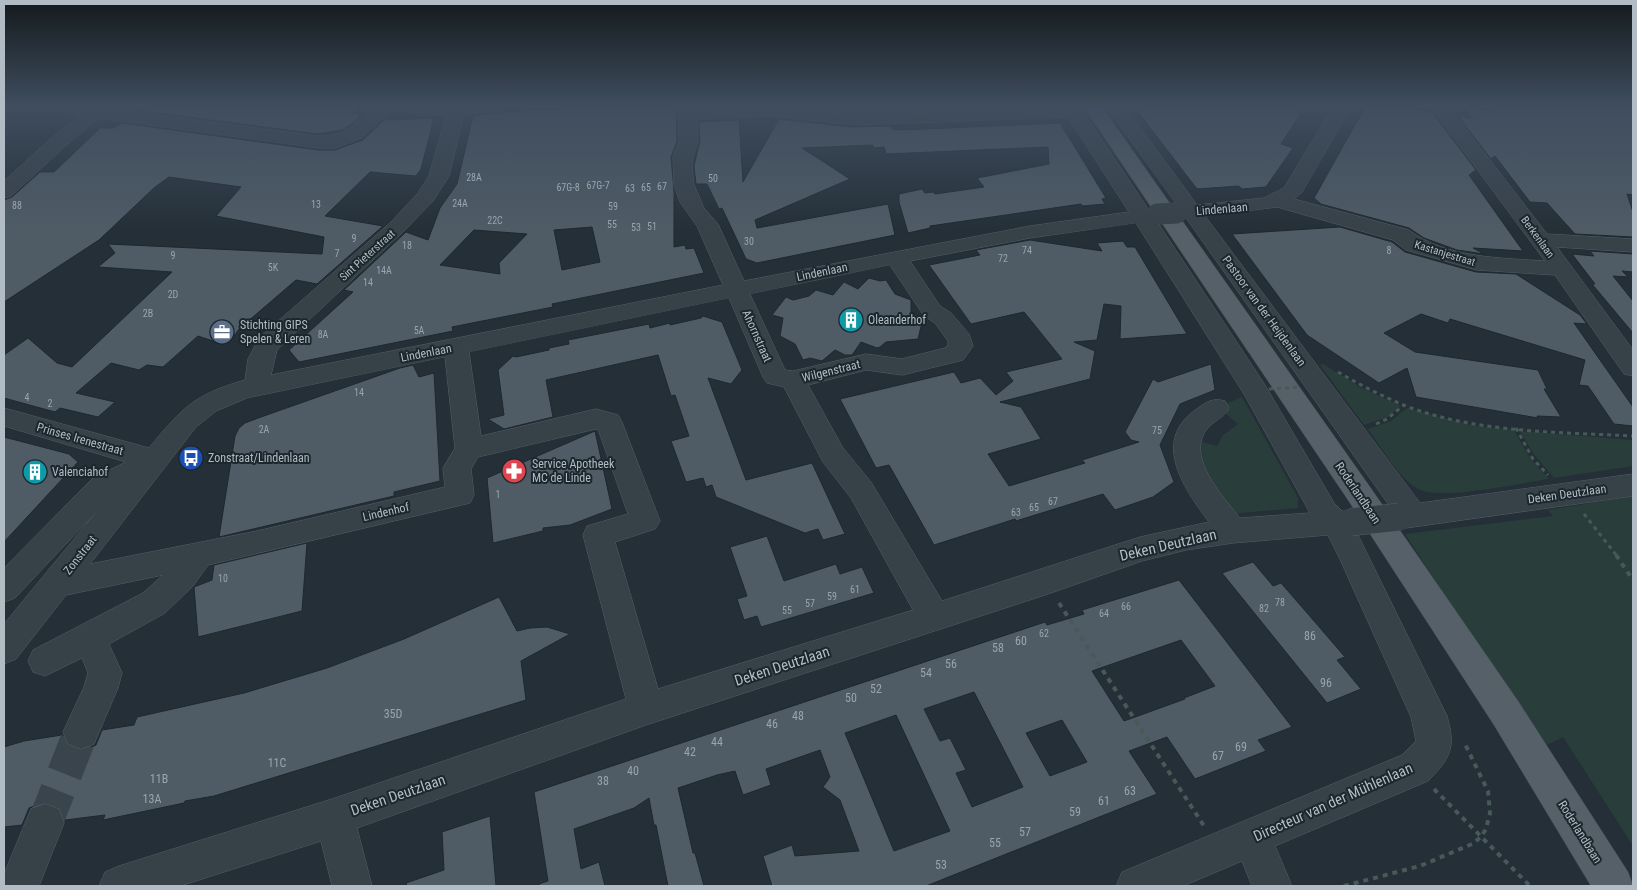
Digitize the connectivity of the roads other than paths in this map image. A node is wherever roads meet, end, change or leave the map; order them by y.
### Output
1 (53, 149) edge
2 (446, 149) edge
3 (688, 149) edge
4 (1102, 149) edge
5 (1103, 149) edge
6 (1143, 149) edge
7 (1318, 149) edge
8 (1472, 149) edge
9 (4, 192) edge
10 (1277, 201) junction
11 (1184, 212) junction
12 (1149, 215) junction
13 (1541, 240) junction
14 (1626, 245) edge
15 (896, 256) junction
16 (1633, 263) edge
17 (1560, 269) junction
18 (737, 289) junction
19 (456, 347) junction
20 (1633, 368) edge
21 (793, 380) junction
22 (257, 387) junction
23 (1216, 408) dead end
24 (4, 418) edge
25 (482, 446) junction
26 (155, 460) junction
27 (1633, 485) edge
28 (1406, 516) junction
29 (1343, 522) junction
30 (1233, 531) junction
31 (199, 554) junction
32 (57, 584) junction
33 (4, 588) edge
34 (934, 617) junction
35 (90, 637) junction
36 (4, 649) edge
37 (44, 661) dead end
38 (646, 710) junction
39 (81, 732) tunnel mouth
40 (335, 817) junction
41 (45, 823) tunnel mouth
42 (1236, 844) junction
43 (19, 886) edge
44 (119, 886) edge
45 (352, 886) edge
46 (1136, 886) edge
47 (1272, 886) edge
48 (1614, 886) edge

1 - 9 street
2 - 22 street, Sint Pieterstraat
3 - 18 street, Ahornstraat
4 - 12 street
5 - 48 main road, Roderlandbaan
6 - 11 street, Pastoor van der Heijdenlaan
7 - 10 street, Lindenlaan
8 - 13 street, Berkenlaan
10 - 11 street, Lindenlaan
10 - 17 street, Kastanjestraat
11 - 12 street, Lindenlaan, bridge
11 - 28 street, Pastoor van der Heijdenlaan
12 - 15 street, Lindenlaan
12 - 29 street
13 - 14 street
13 - 17 street, Berkenlaan
14 - 16 street
15 - 18 street, Lindenlaan
15 - 21 street, Wilgenstraat
17 - 20 street, Berkenlaan
18 - 19 street, Lindenlaan
18 - 21 street, Ahornstraat
19 - 22 street, Lindenlaan
19 - 25 street
21 - 34 street
22 - 26 street, Zonstraat
23 - 30 street, Deken Deutzlaan
24 - 26 street, Prinses Irenestraat
25 - 31 street, Lindenhof
25 - 38 street
26 - 32 street, Zonstraat
26 - 33 street, Zonstraat
27 - 28 street, Deken Deutzlaan
28 - 29 street, Deken Deutzlaan, bridge
29 - 30 street, Deken Deutzlaan
29 - 42 street, Directeur van der Mühlenlaan
30 - 34 street, Deken Deutzlaan
31 - 32 street, Lindenhof
31 - 35 street
32 - 36 street, Zonstraat
34 - 38 street, Deken Deutzlaan
35 - 37 street
35 - 39 street
38 - 40 street, Deken Deutzlaan
40 - 44 street
40 - 45 street
41 - 43 street
42 - 46 street, Directeur van der Mühlenlaan
42 - 47 street

